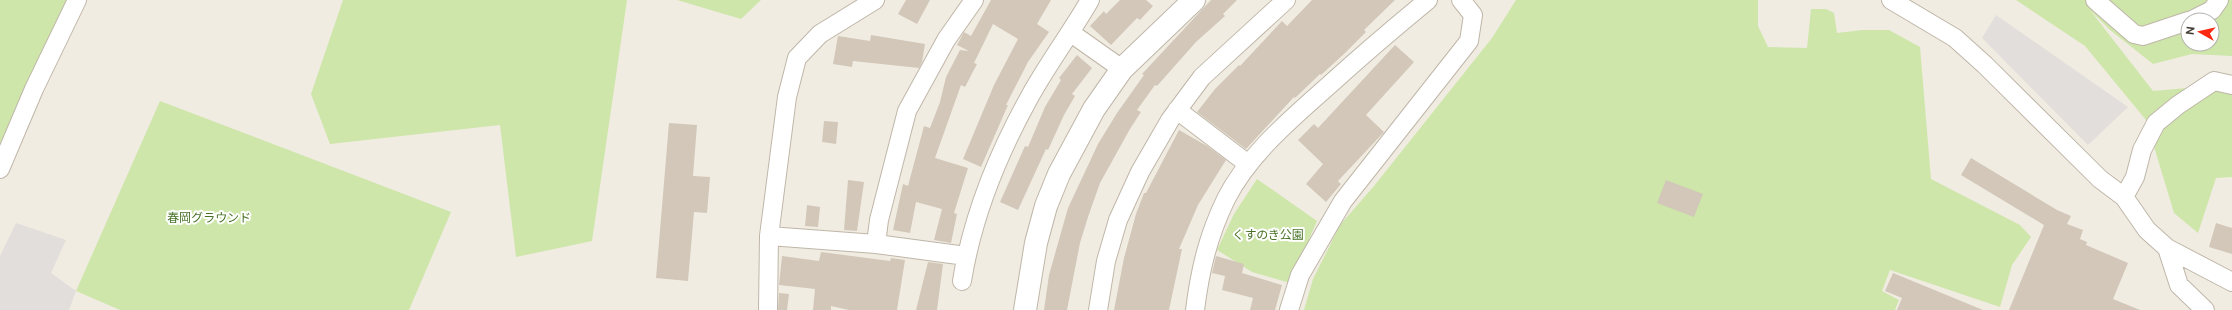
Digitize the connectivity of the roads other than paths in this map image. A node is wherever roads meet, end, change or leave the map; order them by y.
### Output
1 (77, 0) edge
2 (874, 0) edge
3 (974, 0) edge
4 (1090, 0) edge
5 (1194, 0) edge
6 (1286, 0) edge
7 (1428, 0) edge
8 (1461, 0) edge
9 (1891, 0) edge
10 (2095, 0) edge
11 (2219, 0) edge
12 (2208, 12) edge
13 (2180, 24) edge
14 (1071, 33) junction
15 (1122, 69) junction
16 (2232, 85) edge
17 (1177, 110) junction
18 (1248, 164) junction
19 (0, 169) edge
20 (2124, 197) junction
21 (769, 236) junction
22 (876, 244) junction
23 (2167, 248) junction
24 (966, 256) junction
25 (962, 281) dead end
26 (2232, 282) edge
27 (768, 310) edge
28 (1025, 310) edge
29 (1098, 310) edge
30 (1195, 310) edge
31 (1289, 310) edge
32 (2204, 310) edge

1 - 19 street
2 - 21 street
3 - 22 street
4 - 14 street
5 - 15 street
6 - 17 street
7 - 18 street
8 - 31 street
9 - 20 street
10 - 13 street
11 - 12 street
14 - 15 street
14 - 24 street
15 - 28 street
16 - 20 street
17 - 18 street
17 - 29 street
18 - 30 street
20 - 23 street
21 - 22 street
21 - 27 street
22 - 24 street
23 - 26 street
23 - 32 street
24 - 25 street

